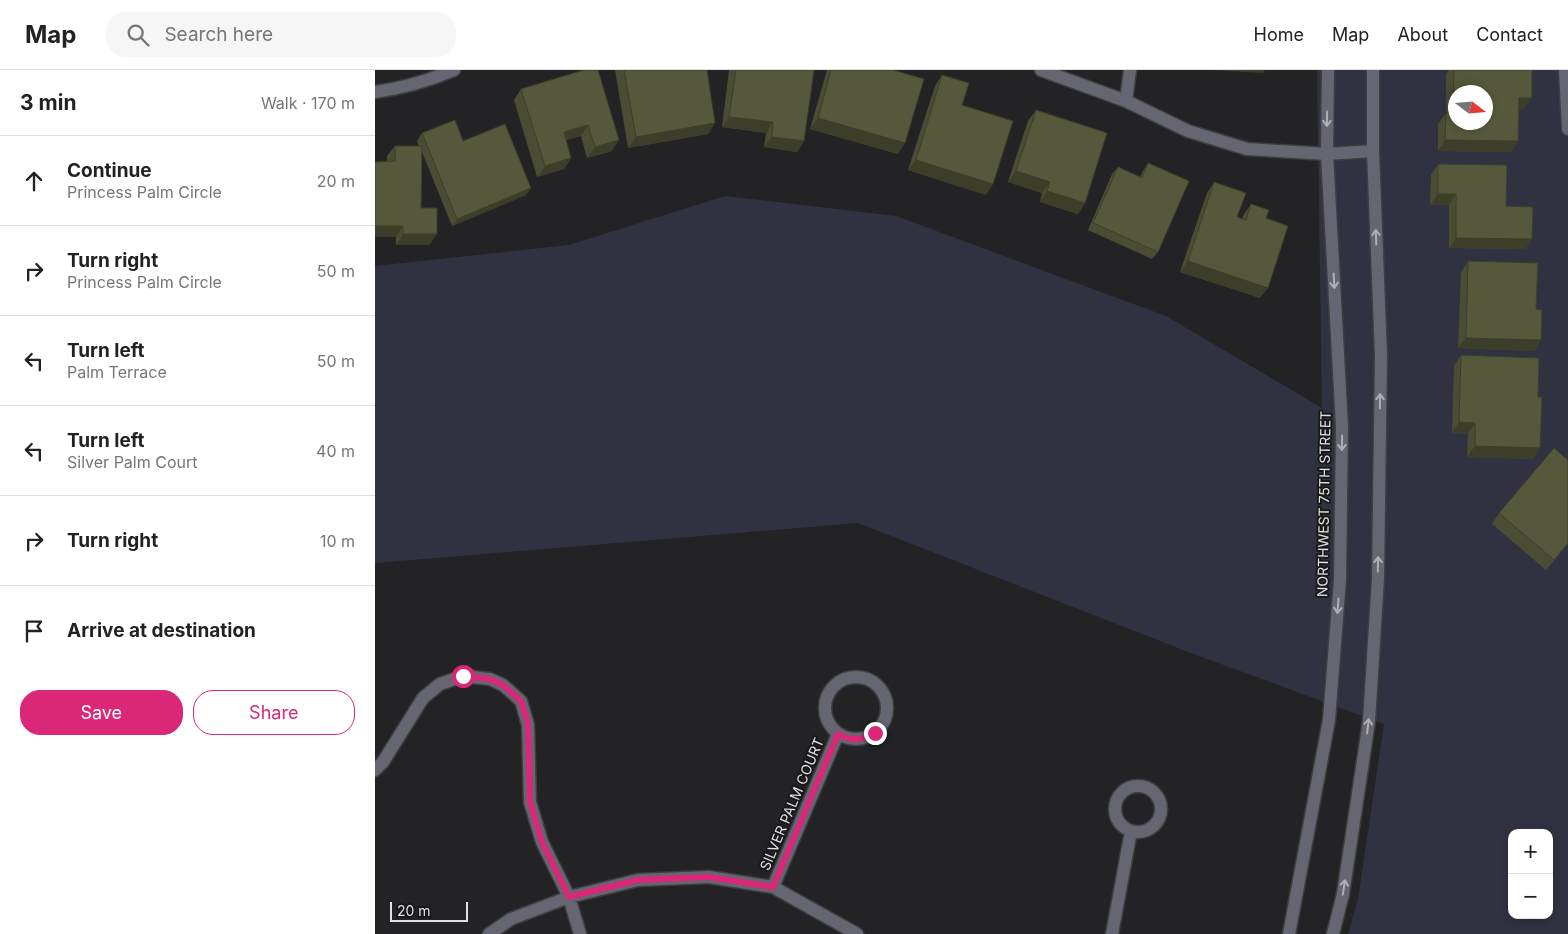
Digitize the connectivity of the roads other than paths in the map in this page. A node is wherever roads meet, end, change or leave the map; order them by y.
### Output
1 (454, 70) edge
2 (1041, 70) edge
3 (1130, 70) edge
4 (1328, 70) edge
5 (1373, 70) edge
6 (1565, 70) edge
7 (375, 92) edge
8 (1126, 101) junction
9 (1568, 129) edge
10 (1373, 151) junction
11 (1327, 154) junction
12 (838, 734) junction
13 (375, 770) edge
14 (1131, 831) dead end
15 (773, 887) junction
16 (569, 897) junction
17 (489, 934) edge
18 (580, 934) edge
19 (857, 934) edge
20 (1112, 934) edge
21 (1289, 934) edge
22 (1333, 934) edge

1 - 7 street
2 - 8 street
3 - 8 street
4 -> 11 street, NORTHWEST 75TH STREET
5 - 10 street
6 - 9 street
8 - 11 street
10 - 11 street
22 -> 10 street
11 -> 21 street, NORTHWEST 75TH STREET
12 - 12 street
12 - 15 street, SILVER PALM COURT
13 - 16 street
14 - 20 street
15 - 16 street
15 - 19 street
16 - 17 street
16 - 18 street

